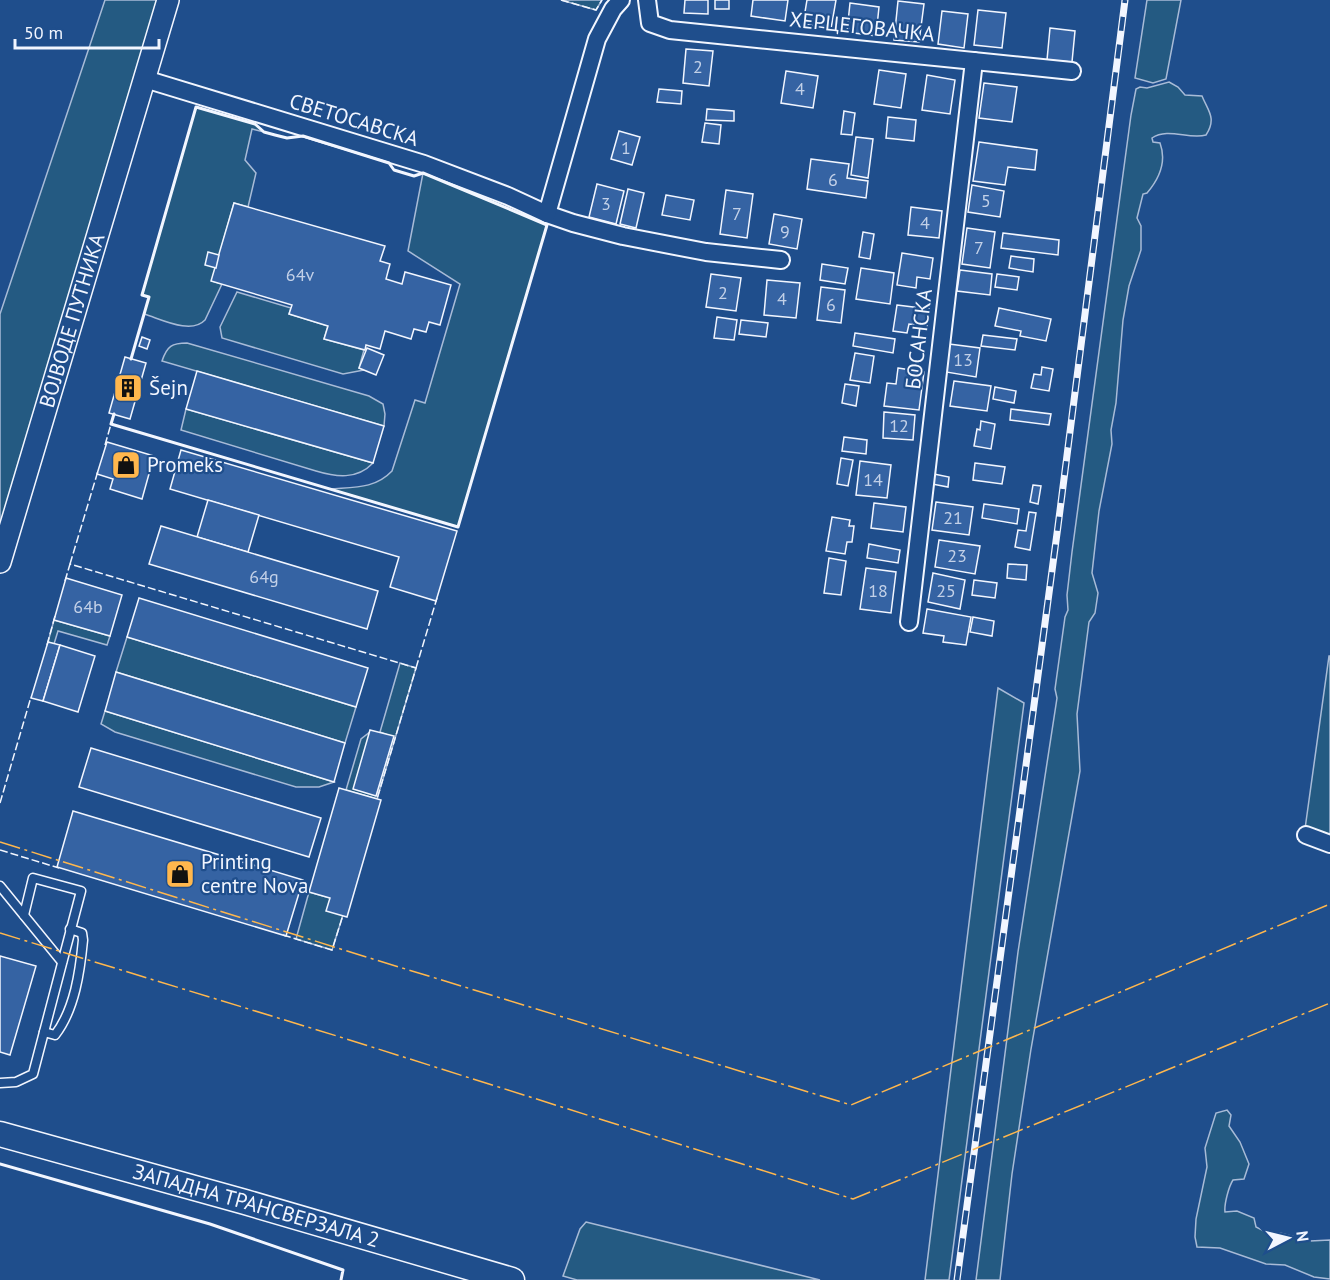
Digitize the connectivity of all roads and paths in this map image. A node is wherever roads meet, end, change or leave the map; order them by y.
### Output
1 (168, 0) edge
2 (621, 0) edge
3 (647, 0) edge
4 (974, 61) junction
5 (1072, 71) dead end
6 (144, 79) junction
7 (547, 214) junction
8 (780, 260) dead end
9 (0, 562) edge
10 (909, 622) dead end
11 (1306, 836) dead end
12 (1330, 844) edge
13 (0, 886) edge
14 (24, 915) junction
15 (70, 929) junction
16 (62, 962) junction
17 (44, 1032) junction
18 (0, 1083) edge
19 (0, 1134) edge
20 (512, 1280) edge

1 - 6 street, ВОЈВОДЕ ПУТНИКА
2 - 7 street
3 - 4 street, ХЕРЦЕГОВАЧКА
4 - 5 street, ХЕРЦЕГОВАЧКА
4 - 10 street, БОСАНСКА
6 - 7 street, СВЕТОСАВСКА
6 - 9 street, ВОЈВОДЕ ПУТНИКА
7 - 8 street, СВЕТОСАВСКА
11 - 12 street
13 - 14 lane
14 - 15 lane
14 - 16 lane
15 - 16 lane
15 - 17 lane
16 - 17 lane
17 - 18 lane
19 - 20 main road, ЗАПАДНА ТРАНСВЕРЗАЛА 2

